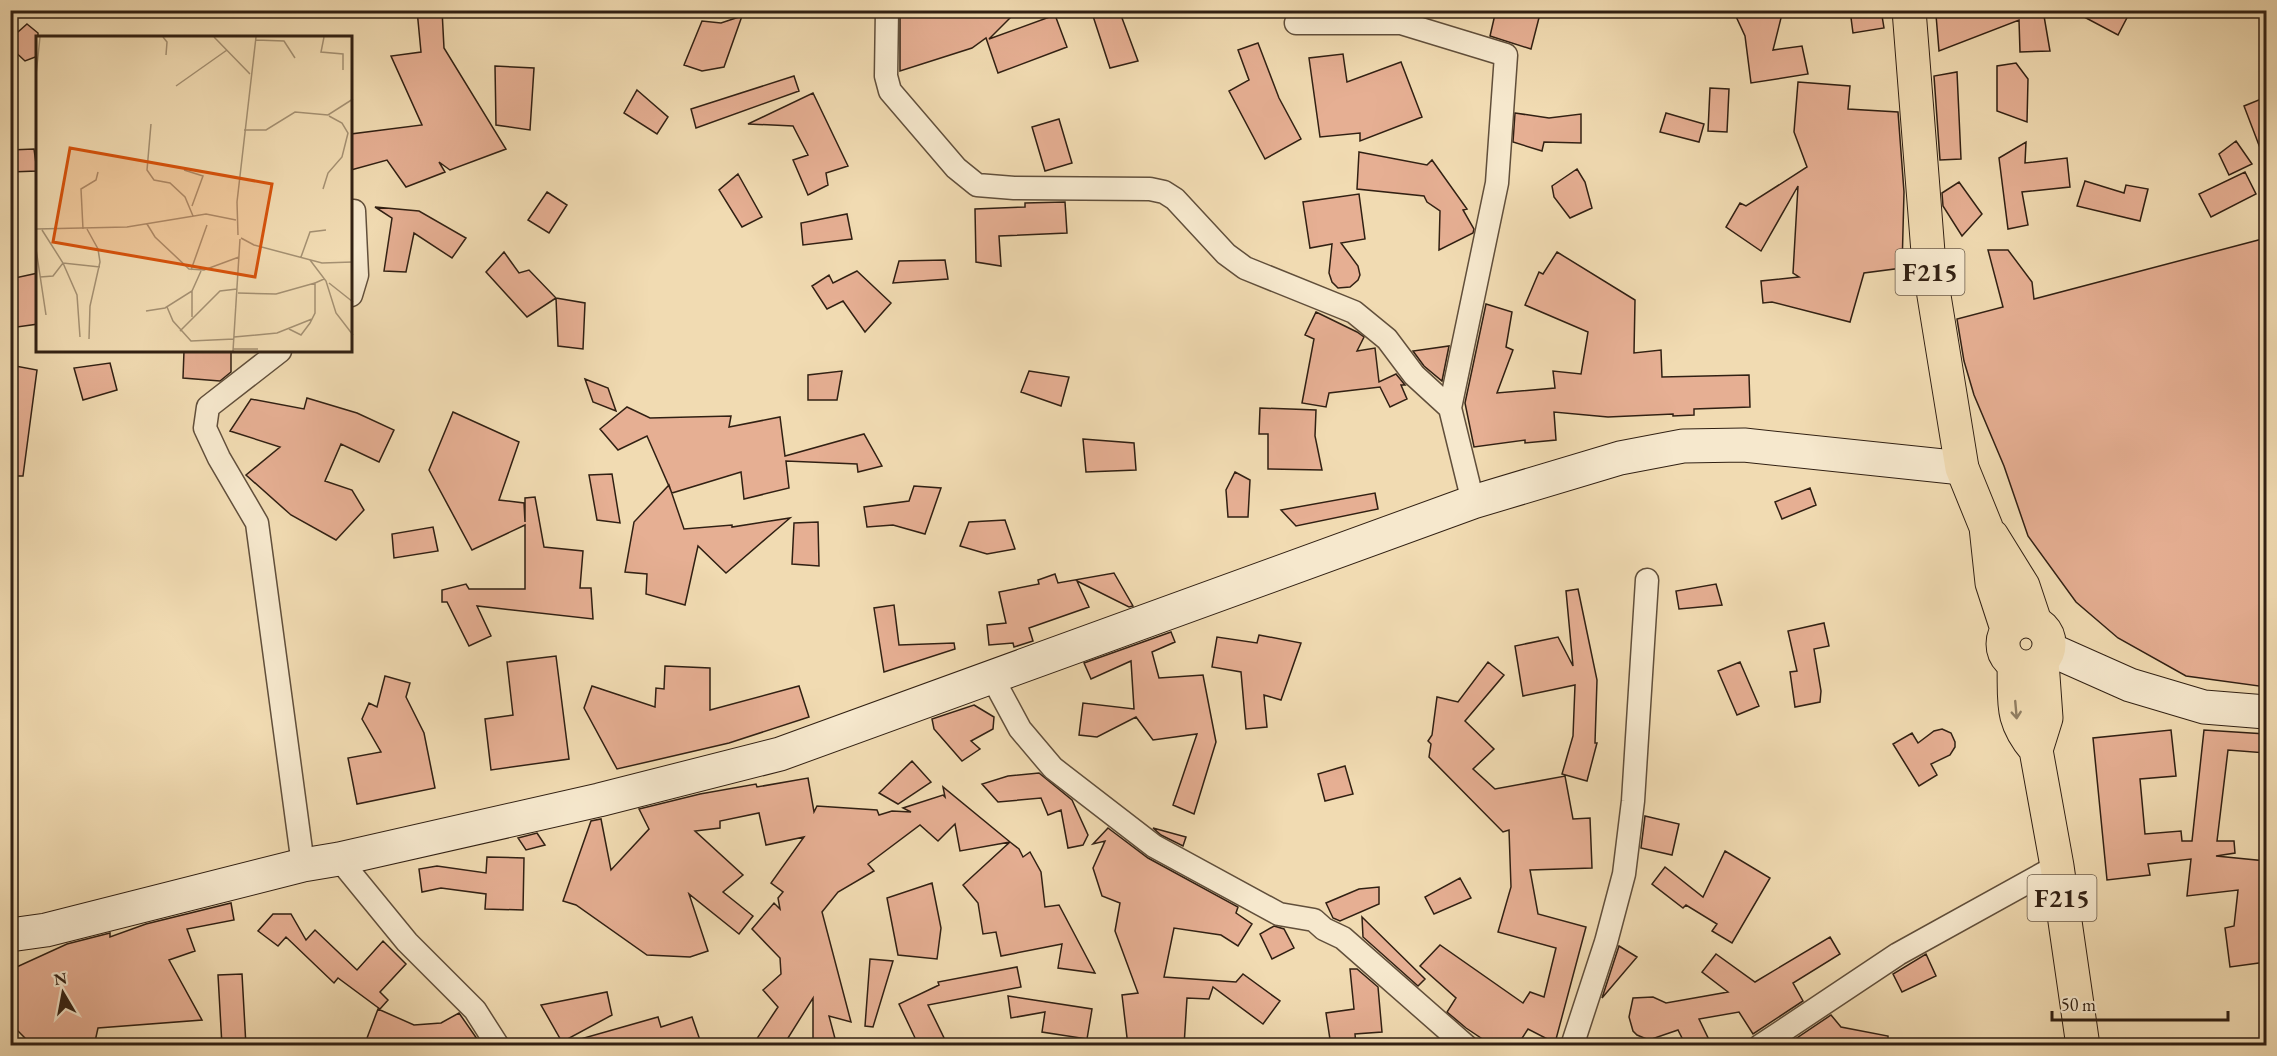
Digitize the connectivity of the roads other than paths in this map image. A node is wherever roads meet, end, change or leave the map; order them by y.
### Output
1 (887, 10) edge
2 (1909, 10) edge
3 (1296, 23) dead end
4 (354, 211) dead end
5 (352, 292) edge
6 (279, 352) edge
7 (1450, 408) junction
8 (1962, 468) junction
9 (1473, 502) junction
10 (1647, 580) dead end
11 (2029, 645) junction
12 (992, 677) junction
13 (2266, 712) edge
14 (339, 859) junction
15 (303, 865) junction
16 (2057, 866) junction
17 (10, 935) edge
18 (498, 1046) edge
19 (1466, 1046) edge
20 (1572, 1046) edge
21 (1760, 1046) edge
22 (2083, 1046) edge

1 - 7 street
2 - 8 main road, F215
3 - 7 street
4 - 5 street
6 - 15 street
7 - 9 street
8 - 9 main road
8 - 11 main road, F215
9 - 12 main road
10 - 20 street
11 - 13 main road
11 - 16 main road, F215
12 - 14 main road
12 - 19 street
14 - 15 main road
14 - 18 street
15 - 17 main road
16 - 21 street
16 - 22 main road, F215

